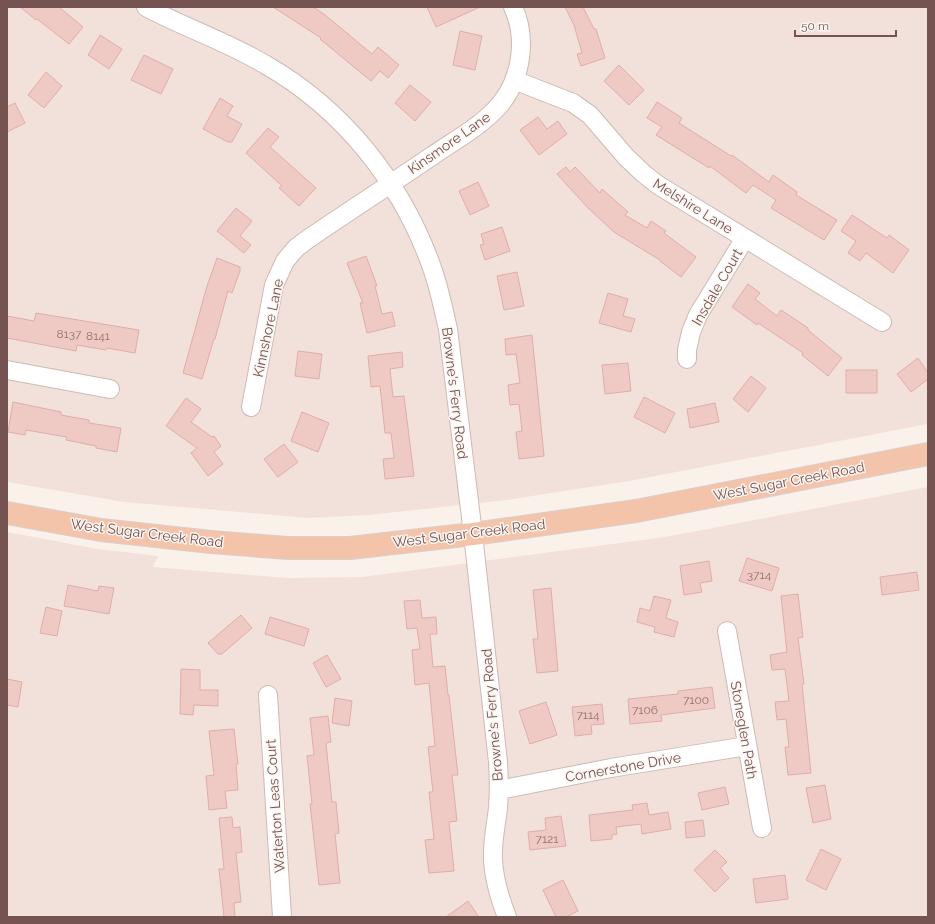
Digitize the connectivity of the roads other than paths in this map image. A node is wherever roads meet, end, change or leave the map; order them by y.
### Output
1 (146, 7) edge
2 (513, 7) edge
3 (514, 80) junction
4 (391, 183) junction
5 (745, 238) junction
6 (882, 322) dead end
7 (687, 359) dead end
8 (7, 370) edge
9 (110, 389) dead end
10 (251, 407) dead end
11 (928, 454) edge
12 (7, 514) edge
13 (473, 534) junction
14 (727, 631) dead end
15 (268, 695) dead end
16 (747, 746) junction
17 (499, 790) junction
18 (762, 828) dead end
19 (282, 917) edge
20 (507, 917) edge

1 - 4 street, Browne's Ferry Road
2 - 3 street, Kinsmore Lane
3 - 4 street, Kinsmore Lane
3 - 5 street, Melshire Lane
4 - 10 street, Kinnshore Lane
4 - 13 street, Browne's Ferry Road
5 - 6 street, Melshire Lane
5 - 7 street, Insdale Court
8 - 9 street
11 - 13 main road, West Sugar Creek Road
12 - 13 main road, West Sugar Creek Road
13 - 17 street, Browne's Ferry Road
14 - 16 street, Stoneglen Path
15 - 19 street, Waterton Leas Court
16 - 17 street, Cornerstone Drive
16 - 18 street, Stoneglen Path
17 - 20 street, Browne's Ferry Road

